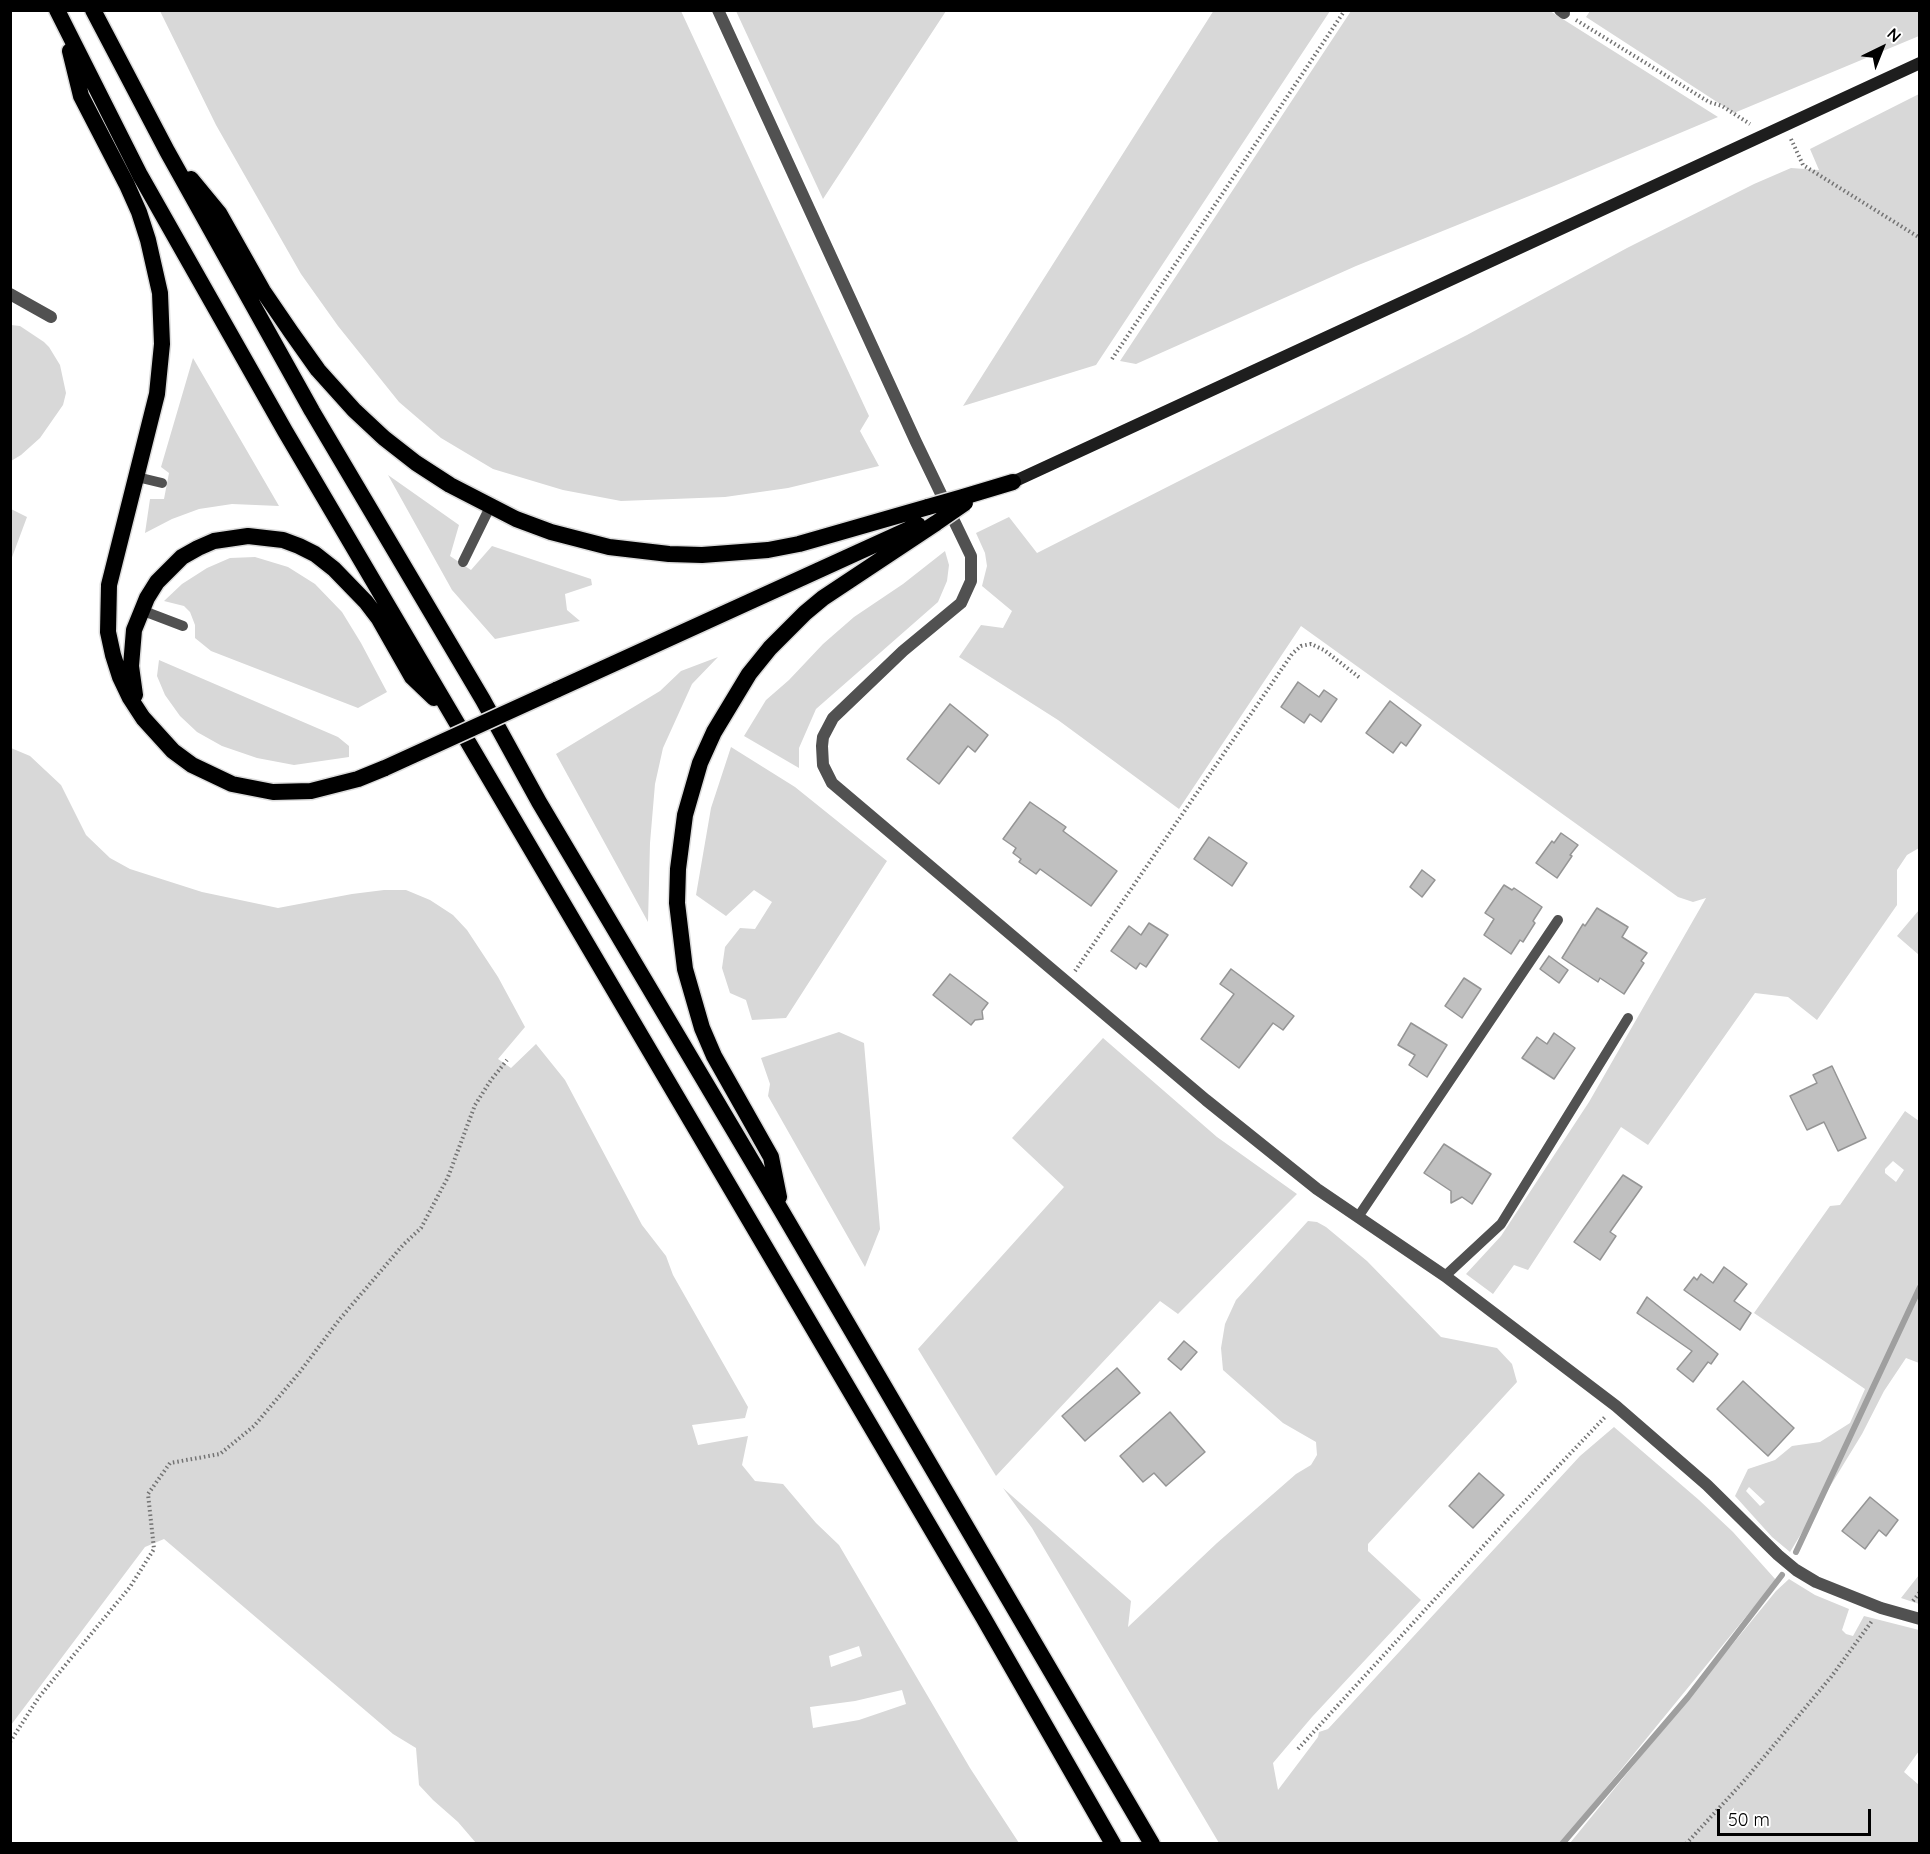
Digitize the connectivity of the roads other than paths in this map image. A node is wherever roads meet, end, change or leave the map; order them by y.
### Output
1 (93, 10) edge
2 (718, 10) edge
3 (60, 16) edge
4 (1920, 63) edge
5 (167, 152) junction
6 (10, 294) edge
7 (51, 317) dead end
8 (137, 477) junction
9 (1013, 482) joint
10 (162, 483) dead end
11 (490, 507) junction
12 (932, 516) junction
13 (463, 562) dead end
14 (141, 610) junction
15 (183, 626) dead end
16 (452, 716) junction
17 (143, 718) junction
18 (1558, 920) dead end
19 (1628, 1018) dead end
20 (781, 1210) junction
21 (1358, 1217) junction
22 (1445, 1276) junction
23 (1920, 1619) edge
24 (1113, 1844) edge
25 (1152, 1844) edge

1 - 5 highway
2 - 21 street
3 - 8 highway
3 - 16 highway
4 - 9 main road
5 - 11 highway
5 - 20 highway
6 - 7 street
8 - 10 lane
8 - 17 highway
9 - 12 highway, bridge
11 - 12 highway
11 - 13 lane
12 - 17 highway, bridge
12 - 20 highway
14 - 15 lane
14 - 16 highway
14 - 17 highway
16 - 24 highway
18 - 21 lane
19 - 22 lane
20 - 25 highway
21 - 22 street
22 - 23 street

